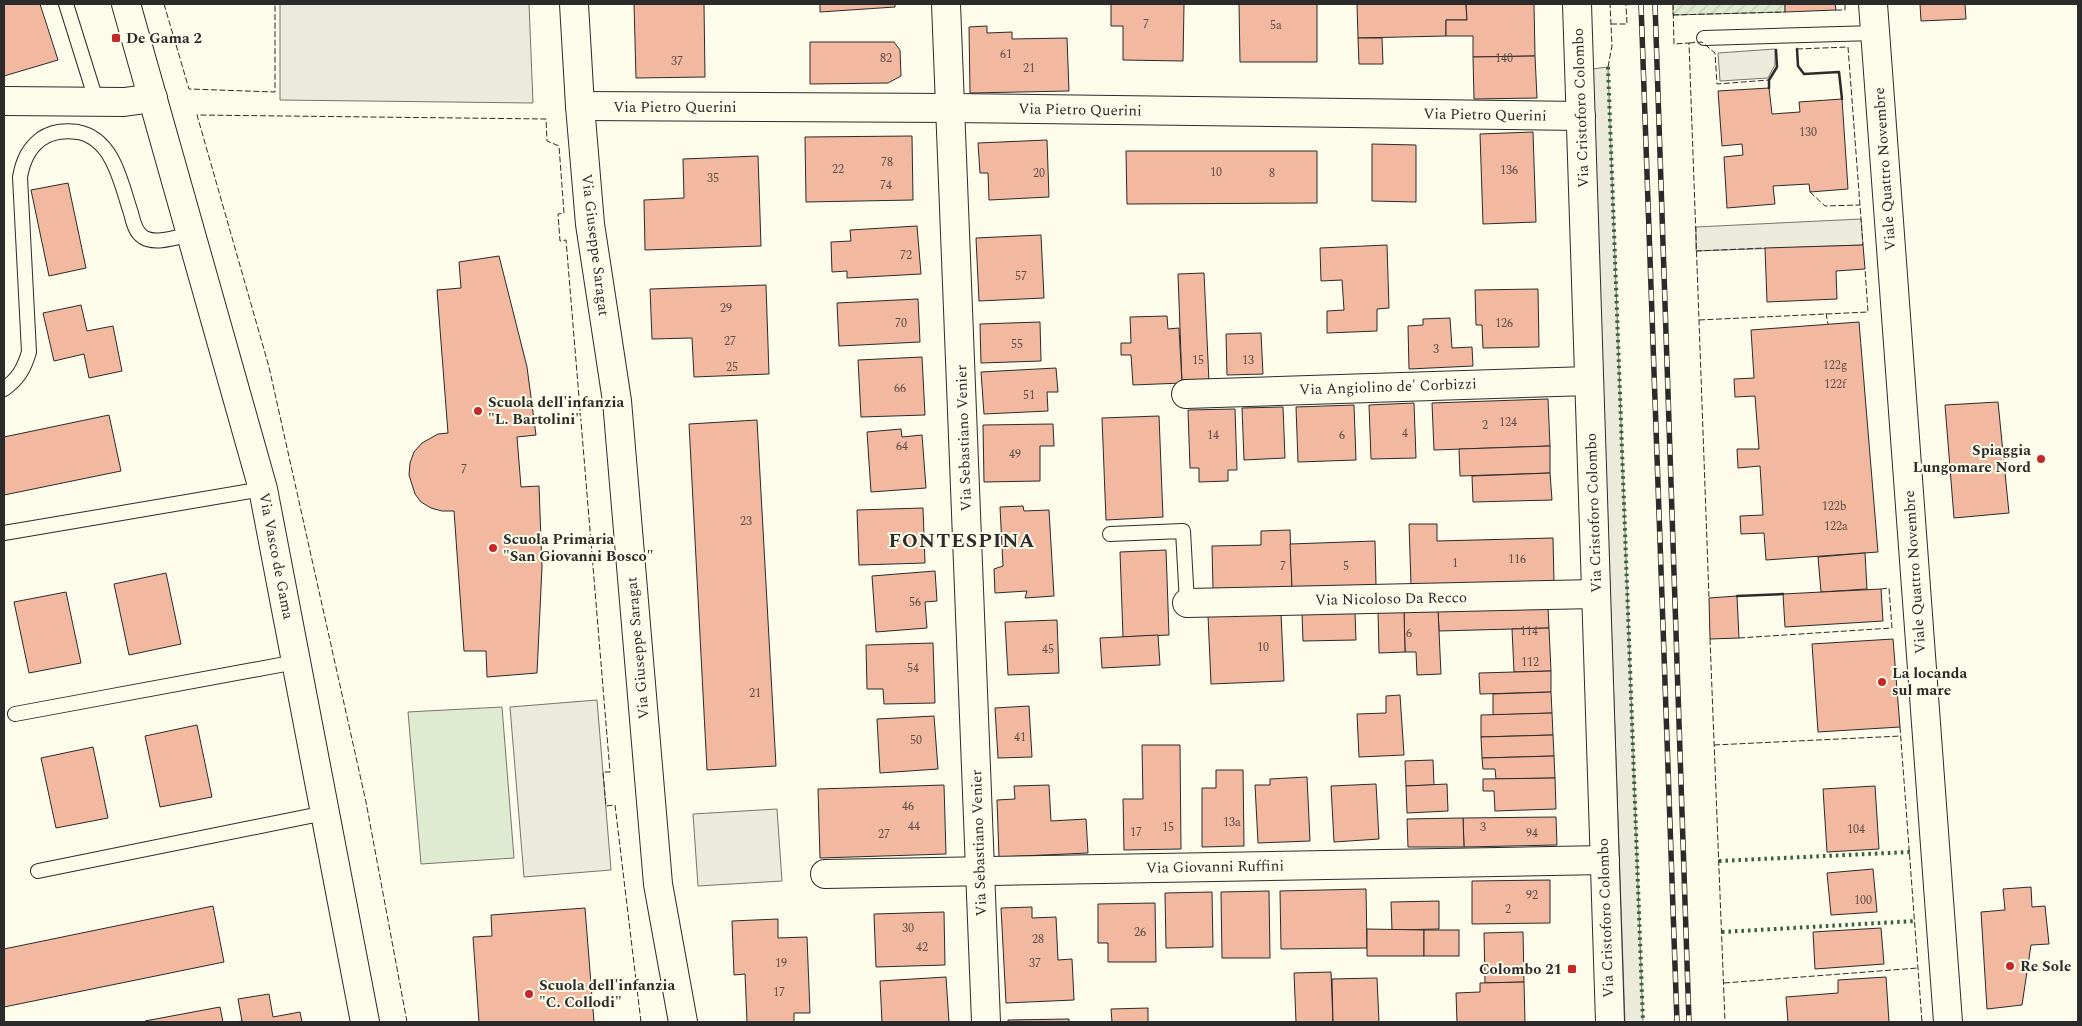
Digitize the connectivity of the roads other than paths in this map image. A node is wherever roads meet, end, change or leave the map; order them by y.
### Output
1 (66, 4) edge
2 (126, 4) edge
3 (574, 4) edge
4 (946, 4) edge
5 (1577, 4) edge
6 (1873, 4) edge
7 (1875, 33) junction
8 (1704, 38) dead end
9 (153, 98) junction
10 (4, 101) edge
11 (97, 103) junction
12 (580, 106) junction
13 (951, 108) junction
14 (1581, 116) junction
15 (191, 234) junction
16 (1590, 381) junction
17 (4, 389) edge
18 (1186, 394) dead end
19 (263, 489) junction
20 (4, 534) edge
21 (1110, 534) dead end
22 (1596, 594) junction
23 (1187, 603) joint
24 (296, 662) junction
25 (15, 714) dead end
26 (325, 813) junction
27 (1604, 860) junction
28 (38, 871) dead end
29 (980, 871) junction
30 (825, 874) dead end
31 (365, 1022) edge
32 (683, 1022) edge
33 (986, 1022) edge
34 (1610, 1022) edge
35 (1948, 1022) edge

1 - 11 lane
2 - 9 street, Via Vasco de Gama
3 - 12 street, Via Giuseppe Saragat
4 - 13 street, Via Sebastiano Venier
5 - 14 street, Via Cristoforo Colombo
6 - 7 street, Viale Quattro Novembre
7 - 8 lane
7 - 35 street, Viale Quattro Novembre
9 - 11 street
9 - 15 street, Via Vasco de Gama
10 - 11 street
12 - 13 street, Via Pietro Querini
12 - 32 street, Via Giuseppe Saragat
13 - 14 street, Via Pietro Querini
13 - 29 street, Via Sebastiano Venier
14 - 16 street, Via Cristoforo Colombo
15 - 17 lane
15 - 19 street, Via Vasco de Gama
16 - 18 street, Via Angiolino de' Corbizzi
16 - 22 street, Via Cristoforo Colombo
19 - 20 lane
19 - 24 street, Via Vasco de Gama
21 - 23 lane
22 - 23 street, Via Nicoloso Da Recco
22 - 27 street, Via Cristoforo Colombo
24 - 25 lane
24 - 26 street, Via Vasco de Gama
26 - 28 lane
26 - 31 street, Via Vasco de Gama
27 - 29 street, Via Giovanni Ruffini
27 - 34 street, Via Cristoforo Colombo
29 - 30 street, Via Giovanni Ruffini
29 - 33 street, Via Sebastiano Venier

